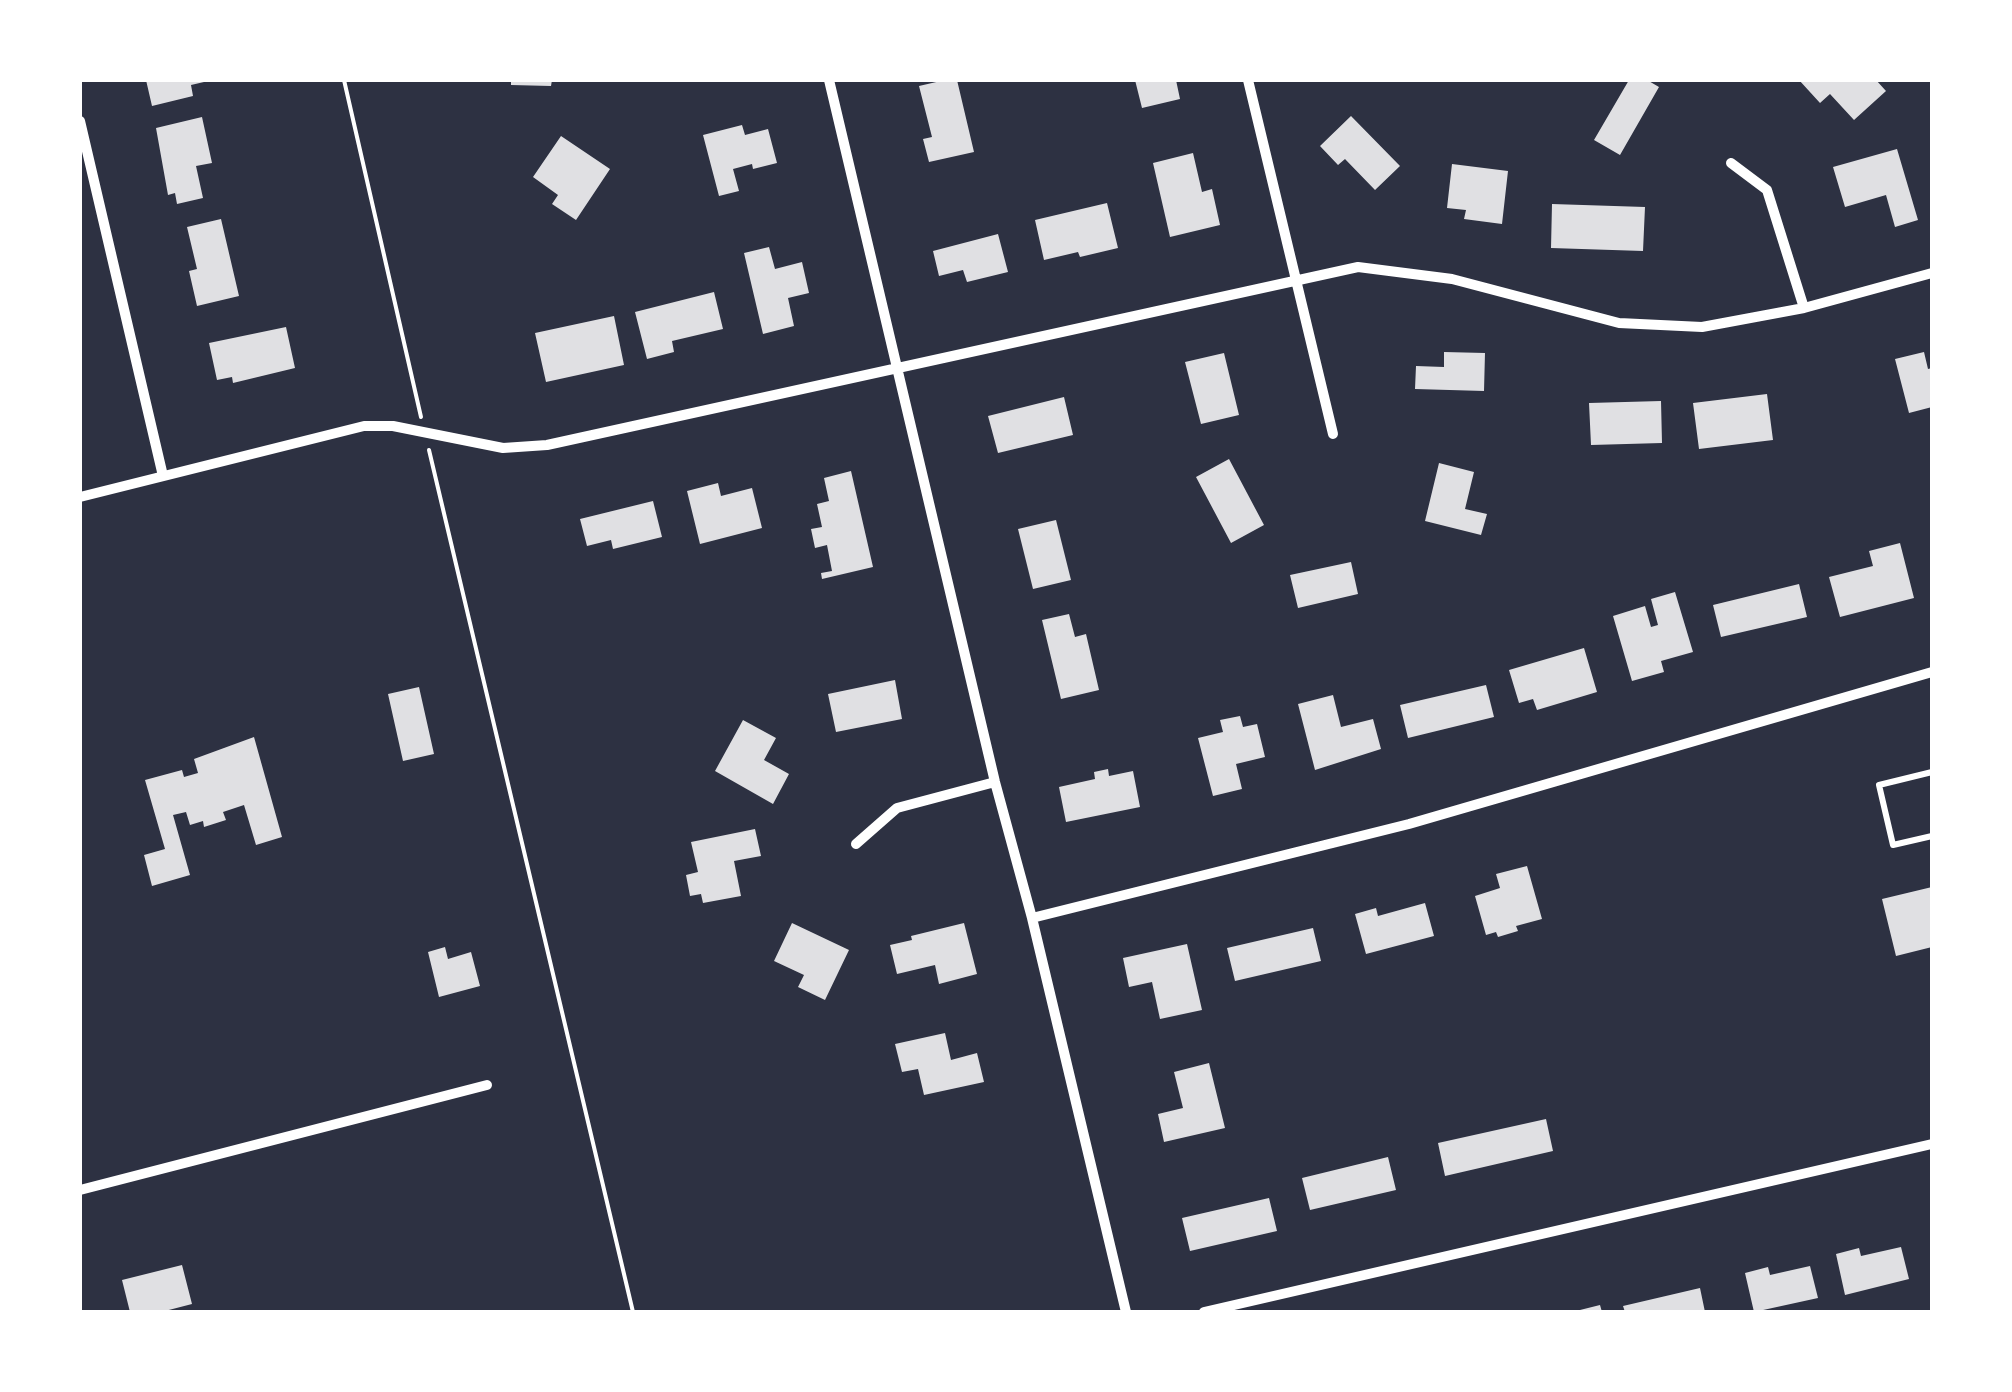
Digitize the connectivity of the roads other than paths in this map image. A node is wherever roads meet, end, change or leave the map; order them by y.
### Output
1 (830, 80) edge
2 (1248, 80) edge
3 (80, 121) edge
4 (1731, 163) dead end
5 (1932, 273) edge
6 (1297, 278) junction
7 (1804, 308) junction
8 (899, 366) junction
9 (1333, 434) dead end
10 (163, 476) junction
11 (80, 497) edge
12 (1932, 672) edge
13 (1932, 772) edge
14 (995, 782) junction
15 (1932, 836) edge
16 (856, 844) dead end
17 (1032, 918) junction
18 (487, 1085) dead end
19 (1932, 1144) edge
20 (80, 1190) edge
21 (1126, 1312) edge
22 (1204, 1312) edge

1 - 8 street
2 - 6 street
3 - 10 street
4 - 7 street
5 - 7 street
6 - 7 street
6 - 8 street
6 - 9 street
8 - 10 street
8 - 14 street
10 - 11 street
12 - 17 street
13 - 15 lane
14 - 16 street
14 - 17 street
17 - 21 street
18 - 20 street
19 - 22 street

